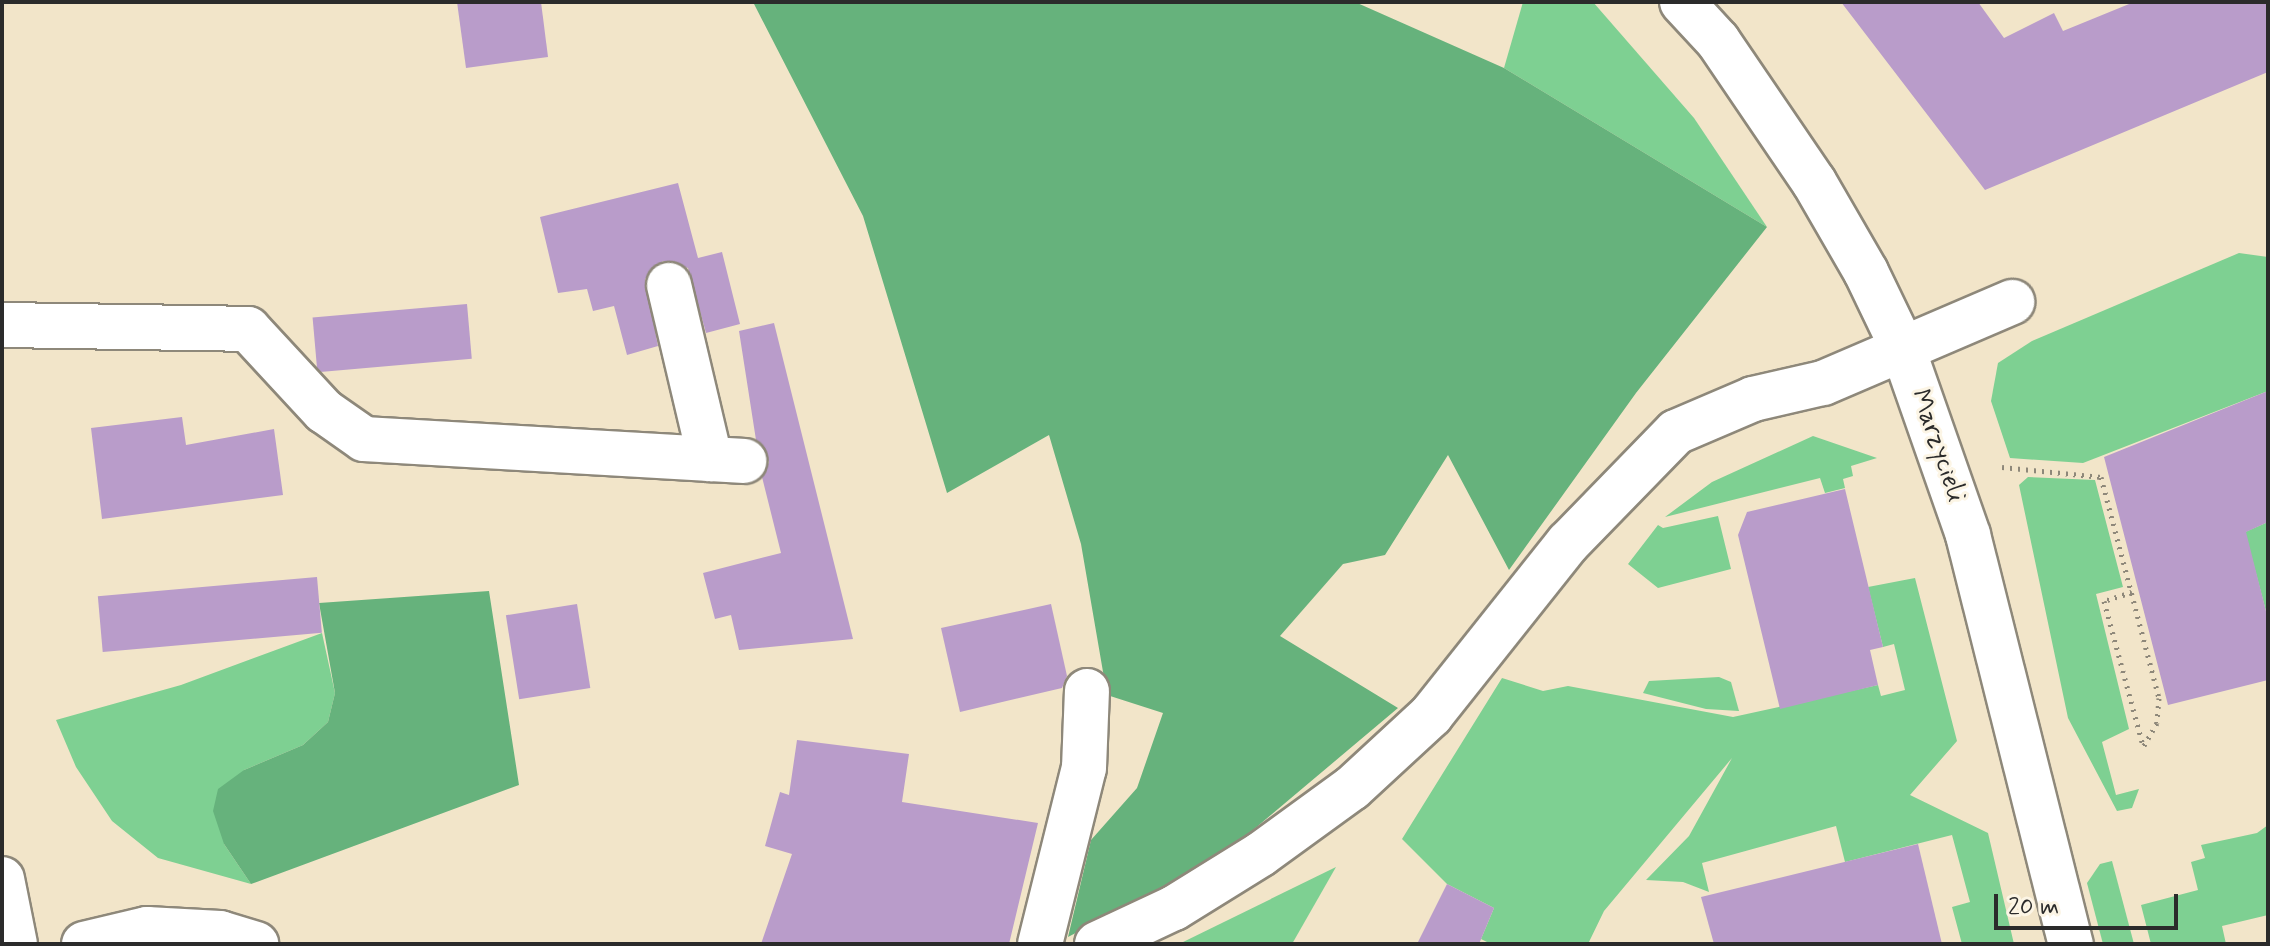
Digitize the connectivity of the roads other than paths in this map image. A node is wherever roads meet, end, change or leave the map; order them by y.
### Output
1 (1682, 2) edge
2 (669, 285) dead end
3 (2012, 302) dead end
4 (2, 325) edge
5 (1903, 349) junction
6 (1087, 691) dead end
7 (2, 879) edge
8 (15, 944) edge
9 (84, 944) edge
10 (256, 944) edge
11 (1040, 944) edge
12 (1097, 944) edge
13 (2071, 944) edge

1 - 5 street, Marzycieli
2 - 4 street
3 - 5 street
5 - 12 street
5 - 13 street, Marzycieli
6 - 11 street
7 - 8 street
9 - 10 street

